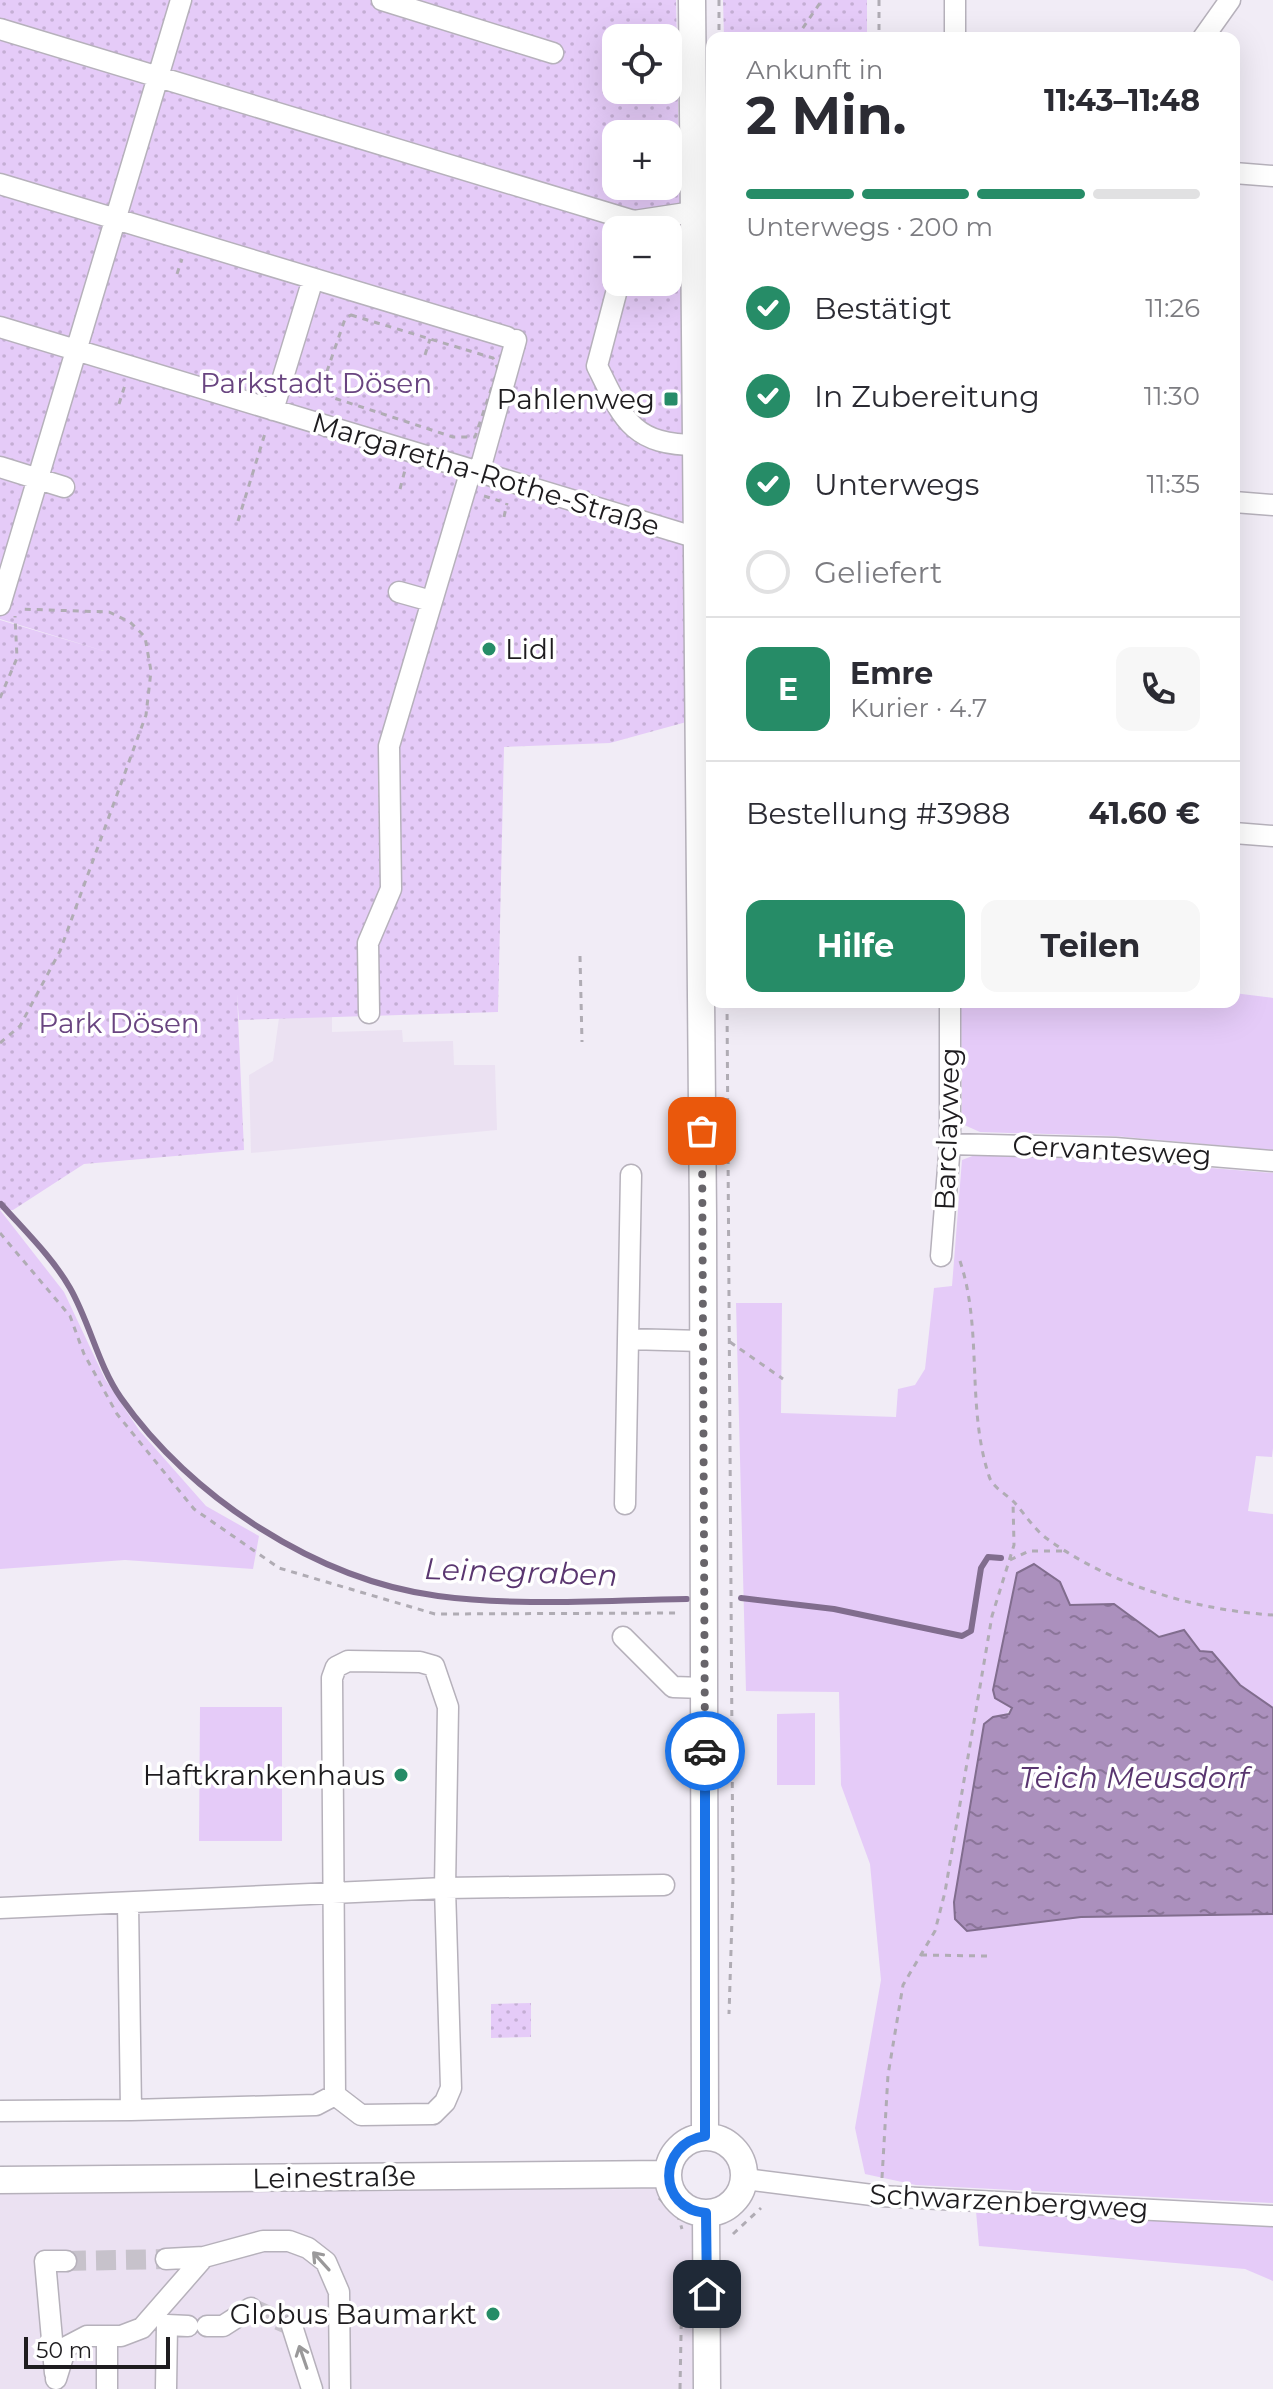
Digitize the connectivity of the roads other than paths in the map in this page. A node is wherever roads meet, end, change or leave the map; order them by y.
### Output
1 (181, 0) edge
2 (382, 0) edge
3 (692, 0) edge
4 (955, 0) edge
5 (1230, 0) edge
6 (427, 7) edge
7 (0, 29) edge
8 (955, 32) edge
9 (1207, 32) edge
10 (553, 53) dead end
11 (158, 78) junction
12 (1240, 173) edge
13 (1273, 176) edge
14 (0, 184) edge
15 (693, 212) junction
16 (604, 216) edge
17 (675, 216) edge
18 (115, 219) junction
19 (313, 279) junction
20 (615, 296) edge
21 (0, 327) edge
22 (75, 350) junction
23 (273, 410) junction
24 (697, 445) junction
25 (0, 467) edge
26 (475, 471) junction
27 (37, 478) junction
28 (64, 487) dead end
29 (1240, 502) edge
30 (1273, 505) edge
31 (697, 538) junction
32 (399, 592) dead end
33 (431, 601) junction
34 (0, 605) edge
35 (1240, 833) edge
36 (1273, 836) edge
37 (950, 1008) edge
38 (369, 1013) dead end
39 (950, 1144) junction
40 (1273, 1161) edge
41 (631, 1175) dead end
42 (941, 1256) road end
43 (628, 1339) junction
44 (702, 1341) junction
45 (625, 1504) dead end
46 (623, 1637) dead end
47 (704, 1688) junction
48 (664, 1885) dead end
49 (445, 1888) junction
50 (332, 1893) junction
51 (128, 1903) junction
52 (0, 1908) edge
53 (335, 2095) junction
54 (131, 2110) junction
55 (0, 2111) edge
56 (705, 2136) junction
57 (745, 2179) junction
58 (0, 2180) edge
59 (660, 2184) junction
60 (706, 2213) junction
61 (1273, 2216) edge
62 (204, 2257) junction
63 (166, 2259) tunnel mouth
64 (66, 2261) tunnel mouth
65 (251, 2308) dead end
66 (167, 2325) junction
67 (292, 2326) dead end
68 (142, 2328) junction
69 (107, 2336) junction
70 (56, 2384) edge
71 (107, 2389) edge
72 (166, 2389) edge
73 (312, 2389) edge
74 (340, 2389) edge
75 (707, 2389) edge

1 - 11 street
2 - 6 street
3 - 15 main road
4 - 8 street
5 - 9 street
6 - 10 street
7 - 11 street
11 - 16 street
11 - 18 street
12 - 13 street
14 - 18 street
15 - 17 street
15 - 24 main road
18 - 19 street
18 - 22 street
19 - 23 street
19 - 26 street
20 - 24 street
21 - 22 street, Margaretha-Rothe-Straße
22 - 23 street, Margaretha-Rothe-Straße
22 - 27 street
23 - 26 street, Margaretha-Rothe-Straße
24 - 31 main road
25 - 27 street
26 - 31 street, Margaretha-Rothe-Straße
26 - 33 street
27 - 28 street
27 - 34 street
29 - 30 street
31 - 44 main road
32 - 33 street
33 - 38 street
35 - 36 street
37 - 39 street, Barclayweg
39 - 40 street, Cervantesweg
39 - 42 street, Barclayweg
41 - 43 street
43 - 44 street
43 - 45 street
44 - 47 main road
46 - 47 street
47 - 56 main road
48 - 49 street
49 - 50 street
49 - 50 street
49 - 53 street
50 - 51 street
50 - 53 street
51 - 52 street
51 - 54 street
53 - 54 street
54 - 55 street
56 - 57 main road
56 - 59 main road
57 - 60 main road
57 - 61 street, Schwarzenbergweg
58 - 59 main road, Leinestraße
59 - 60 main road
60 - 75 main road
62 - 63 street
62 - 68 street
74 -> 62 street
64 - 70 street
65 - 66 street
66 - 68 street
66 - 72 street
73 -> 67 street
68 - 69 street
69 - 70 street
69 - 71 street

